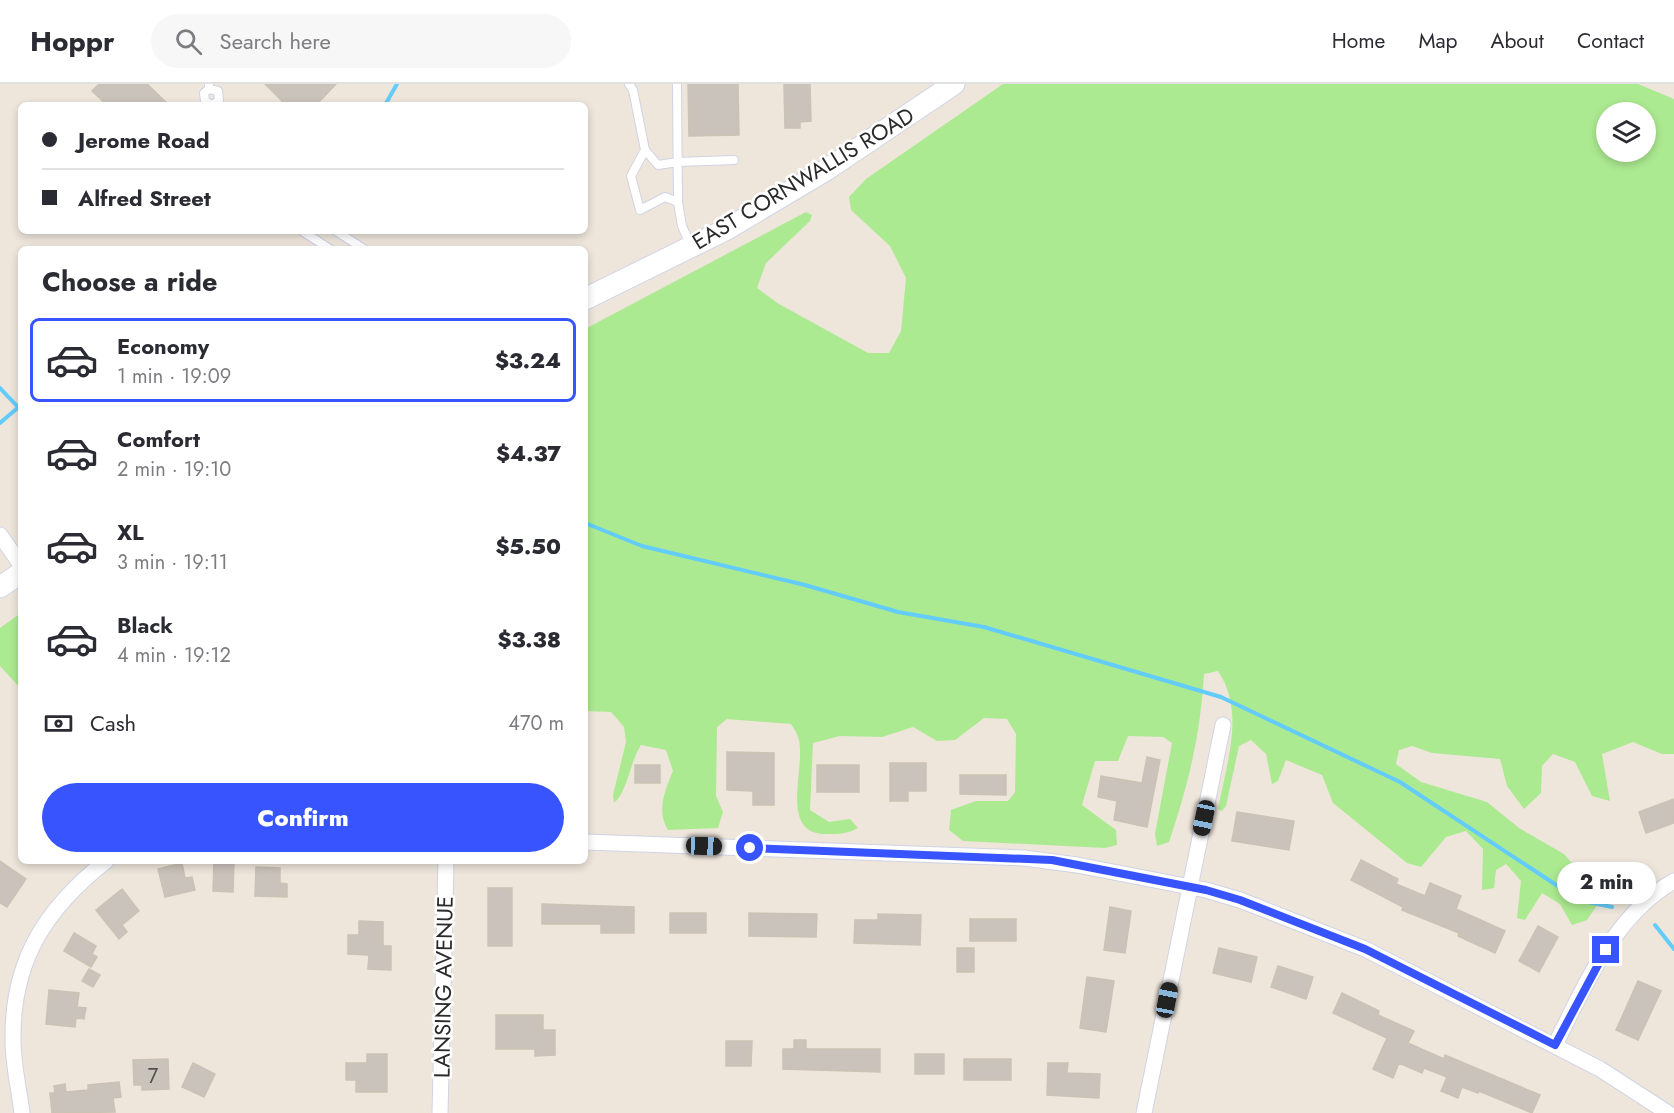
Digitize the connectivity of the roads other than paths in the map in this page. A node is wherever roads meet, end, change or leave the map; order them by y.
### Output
1 (629, 84) edge
2 (677, 84) edge
3 (954, 84) edge
4 (209, 87) edge
5 (217, 102) edge
6 (645, 150) junction
7 (734, 160) dead end
8 (678, 162) junction
9 (678, 202) junction
10 (307, 234) edge
11 (341, 234) edge
12 (325, 246) edge
13 (359, 246) edge
14 (691, 247) junction
15 (588, 298) edge
16 (0, 535) edge
17 (18, 562) edge
18 (18, 575) edge
19 (0, 587) edge
20 (1223, 725) dead end
21 (588, 842) edge
22 (102, 864) edge
23 (446, 864) edge
24 (1674, 881) edge
25 (1190, 887) junction
26 (1555, 1045) junction
27 (22, 1113) edge
28 (440, 1113) edge
29 (1144, 1113) edge
30 (1668, 1113) edge

1 - 6 lane
2 - 8 lane
3 - 14 street, EAST CORNWALLIS ROAD
4 - 5 lane
6 - 8 lane
6 - 9 lane
7 - 8 lane
8 - 9 lane
9 - 14 lane
10 - 12 lane
11 - 13 lane
14 - 15 street, EAST CORNWALLIS ROAD
16 - 17 street
18 - 19 street
20 - 25 street
21 - 25 street
22 - 27 street
23 - 28 street, LANSING AVENUE
24 - 26 street
25 - 26 street
25 - 29 street
26 - 30 street

